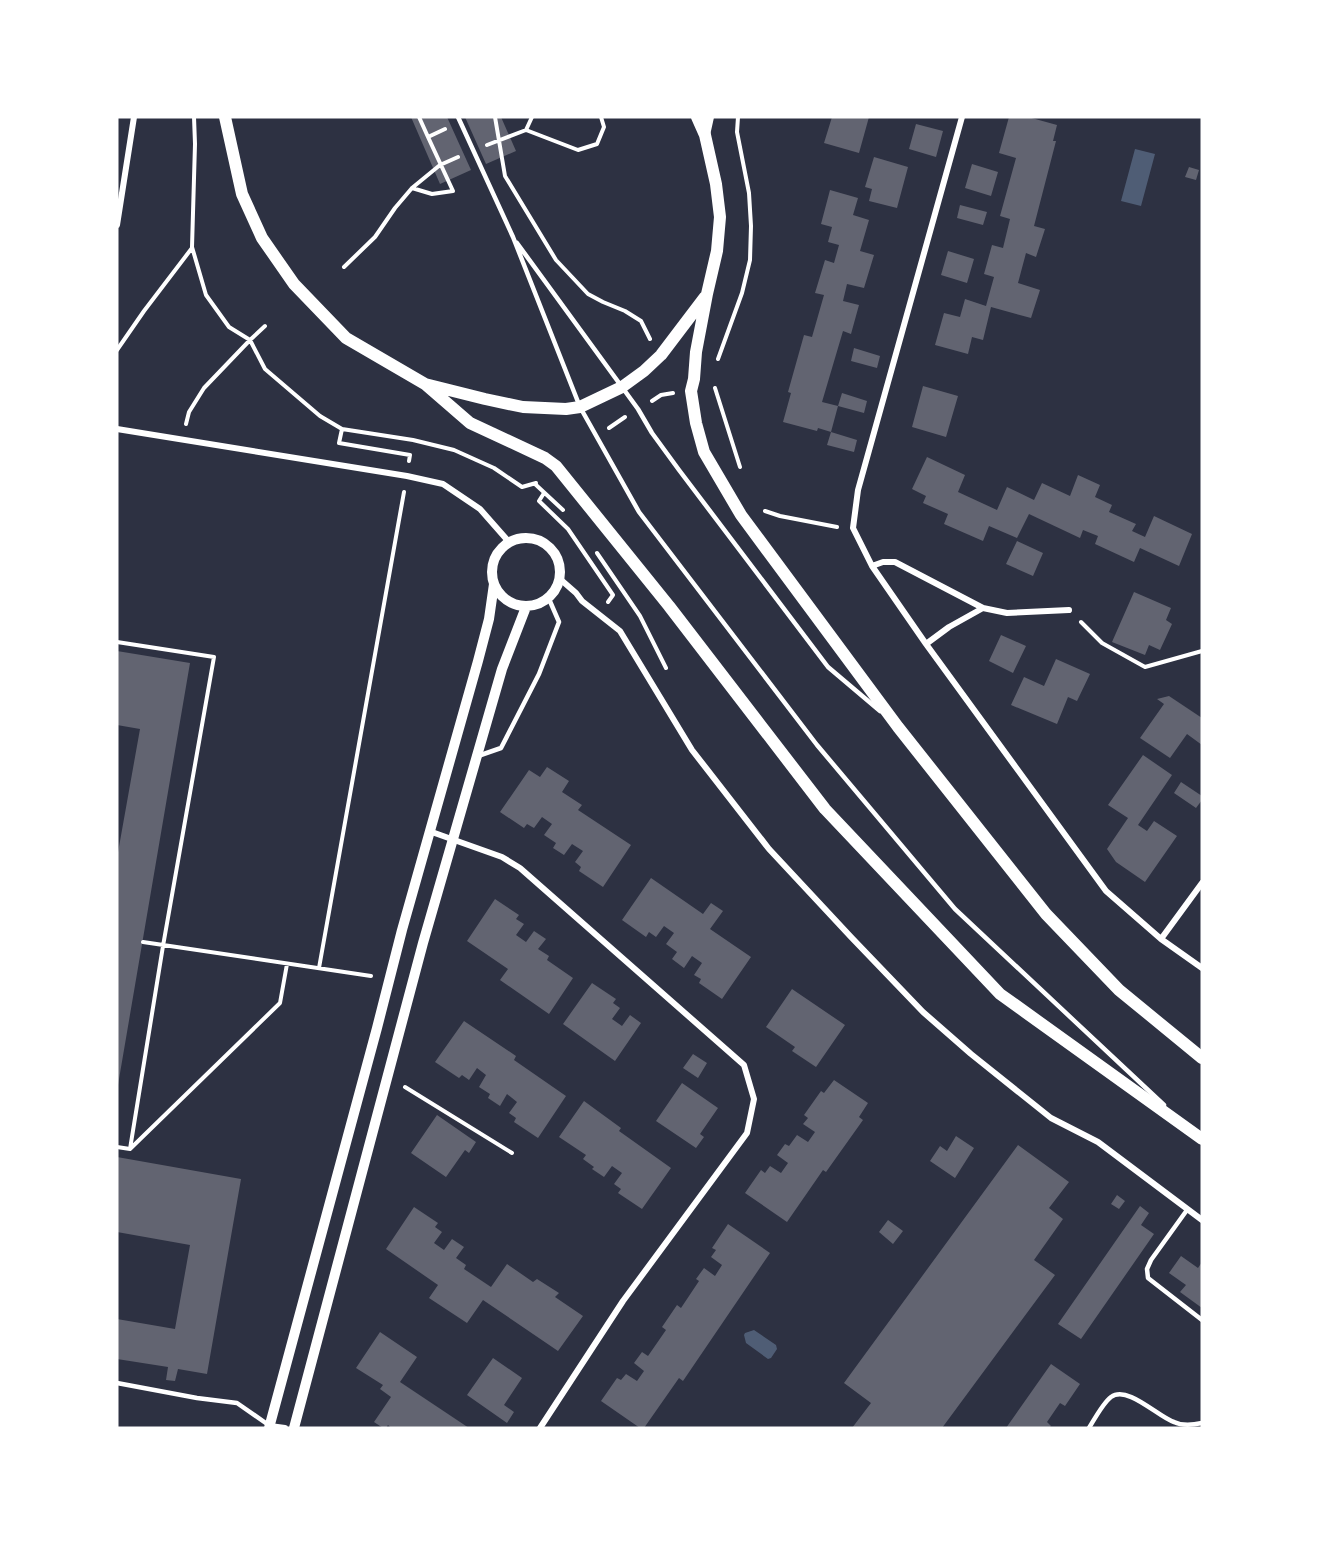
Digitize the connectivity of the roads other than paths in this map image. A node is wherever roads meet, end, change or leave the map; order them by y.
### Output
1 (134, 117) edge
2 (225, 117) edge
3 (697, 117) edge
4 (709, 117) edge
5 (962, 117) edge
6 (459, 119) edge
7 (705, 135) junction
8 (117, 225) edge
9 (513, 237) junction
10 (707, 294) junction
11 (425, 384) junction
12 (622, 387) junction
13 (580, 406) junction
14 (117, 429) edge
15 (509, 542) junction
16 (872, 567) junction
17 (560, 579) junction
18 (494, 584) junction
19 (549, 599) junction
20 (526, 607) junction
21 (983, 608) junction
22 (1069, 610) road end
23 (926, 644) junction
24 (898, 727) junction
25 (478, 756) junction
26 (429, 831) junction
27 (453, 839) junction
28 (1202, 883) edge
29 (1161, 939) junction
30 (1202, 968) edge
31 (1202, 1058) edge
32 (1198, 1136) edge
33 (1187, 1210) junction
34 (1202, 1220) edge
35 (1202, 1320) edge
36 (117, 1383) edge
37 (1202, 1423) edge
38 (269, 1427) edge
39 (285, 1428) edge
40 (294, 1428) edge
41 (540, 1428) edge
42 (1089, 1428) edge

1 - 8 street
2 - 11 main road
3 - 7 main road
4 - 7 street
5 - 16 street
6 - 9 lane
7 - 10 main road
9 - 12 lane
9 - 13 lane
10 - 12 main road
10 - 24 main road
11 - 13 main road
11 - 32 main road
12 - 13 main road
12 - 24 lane
13 - 32 lane
14 - 15 street
15 - 17 street
15 - 18 street
16 - 21 street
16 - 23 street
17 - 19 street
17 - 33 street
18 - 20 street
18 - 26 street
19 - 20 street
19 - 25 lane
20 - 25 street
21 - 22 street
21 - 23 street
23 - 29 street
24 - 31 main road
25 - 27 street
26 - 27 street
26 - 38 street
27 - 40 street
27 - 41 street
28 - 29 street
29 - 30 street
33 - 34 street
33 - 35 lane
36 - 38 lane
37 - 42 lane
38 - 39 street

